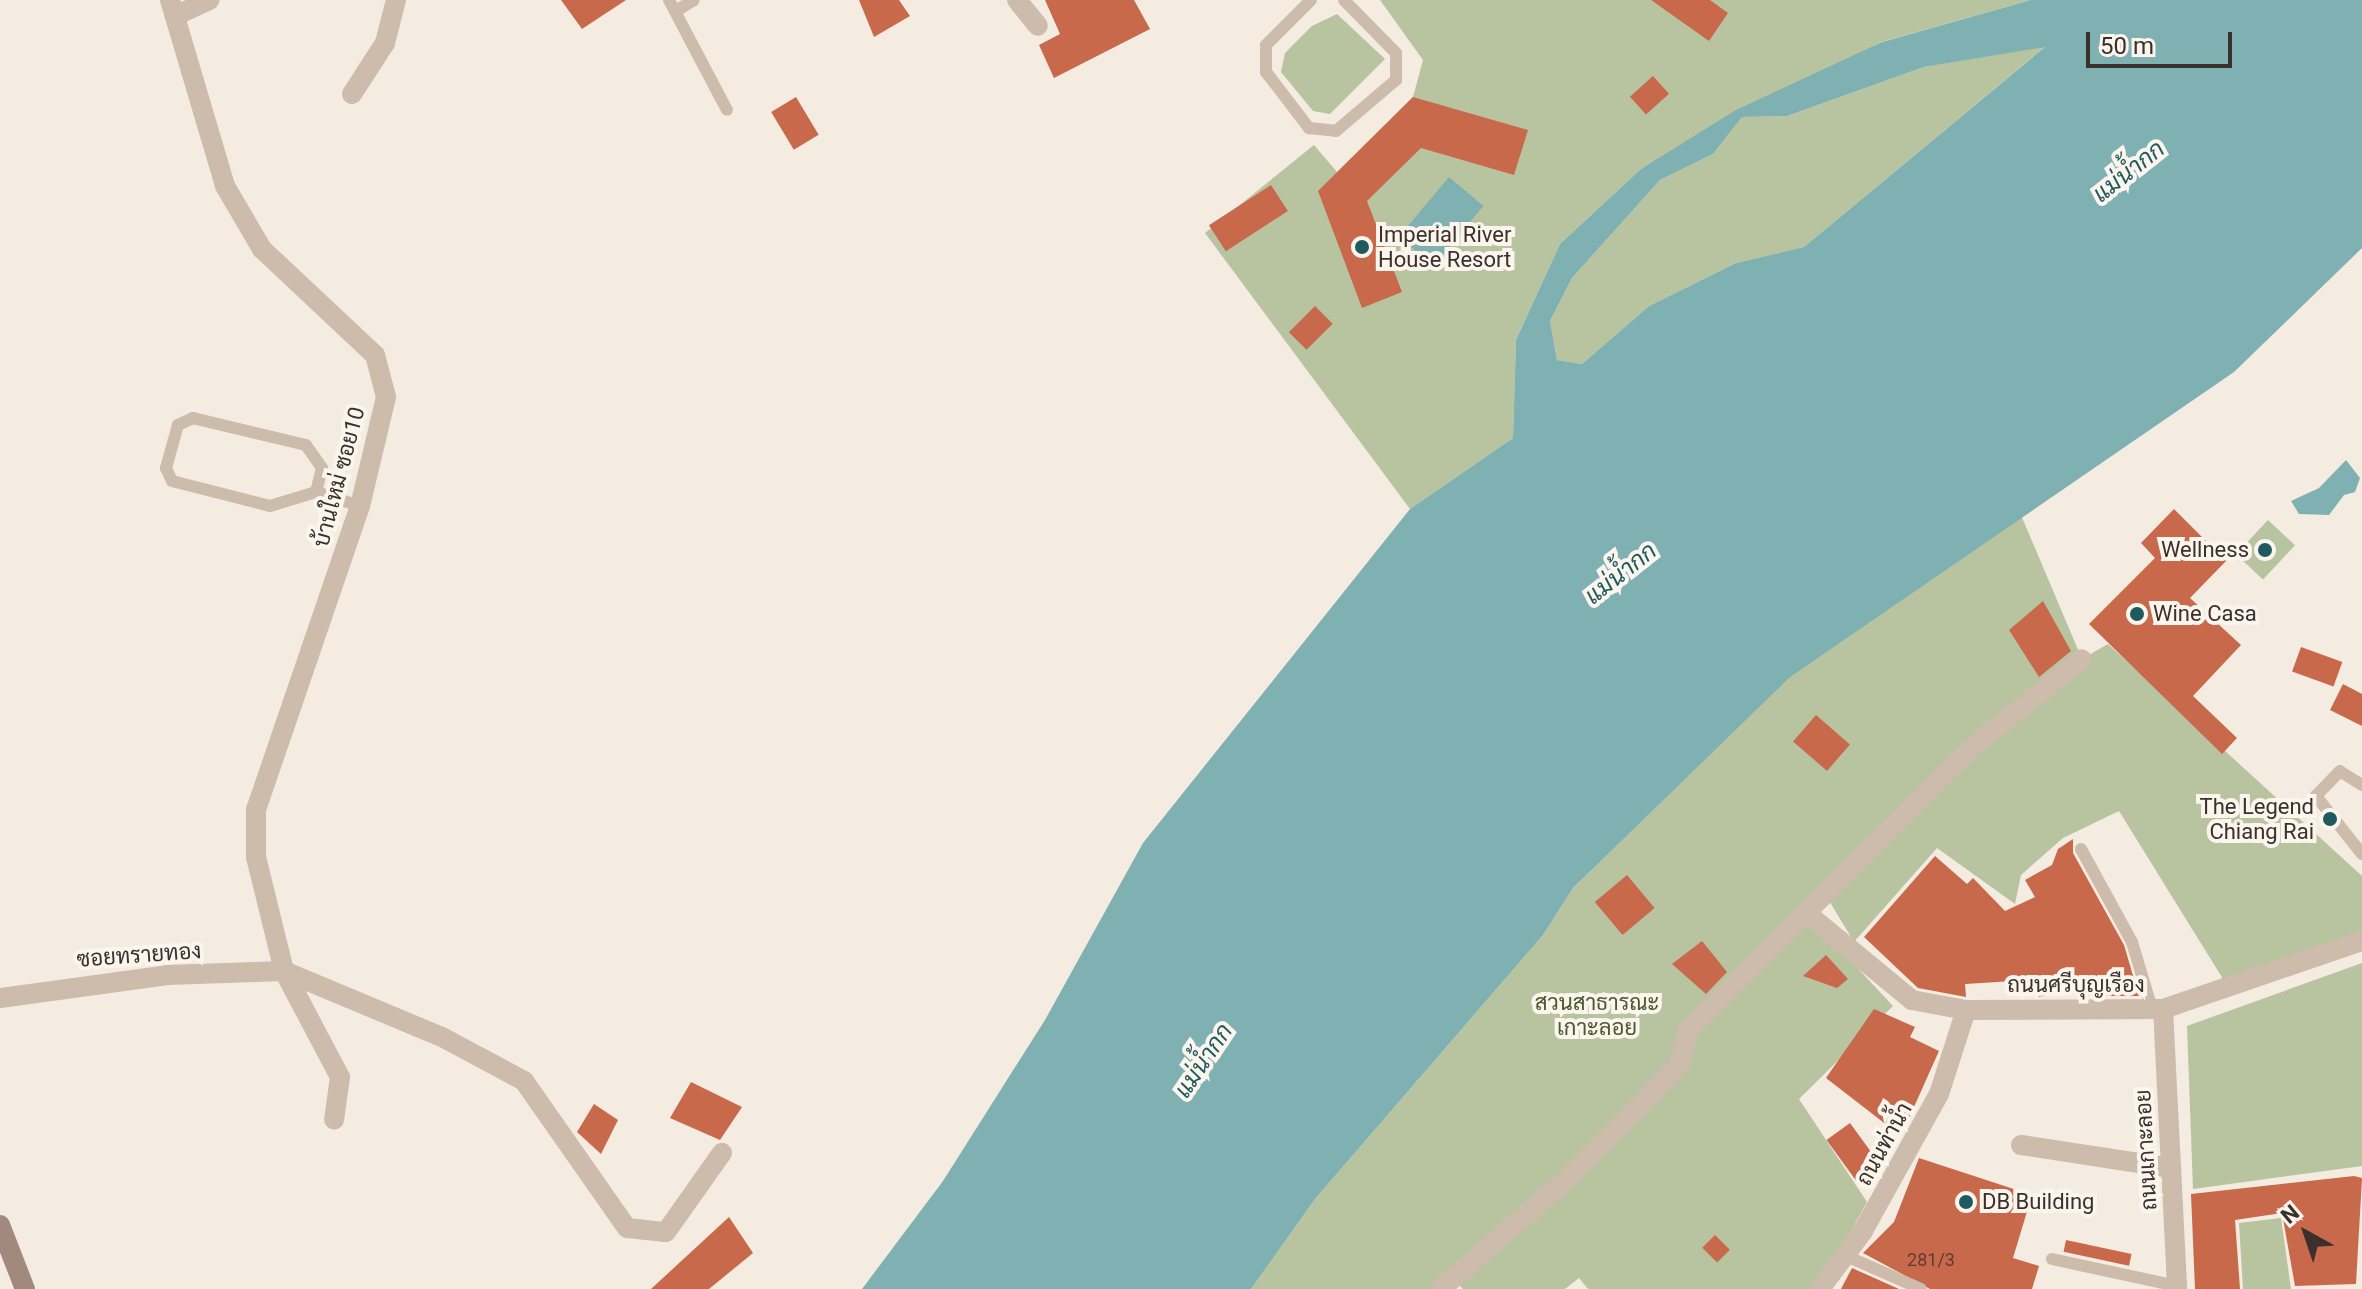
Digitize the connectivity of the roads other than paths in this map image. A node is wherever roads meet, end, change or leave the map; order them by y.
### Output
1 (209, 0) edge
2 (396, 0) edge
3 (694, 0) edge
4 (1017, 0) edge
5 (1311, 0) edge
6 (1344, 0) edge
7 (674, 4) edge
8 (172, 8) edge
9 (1038, 26) dead end
10 (352, 94) dead end
11 (727, 110) dead end
12 (316, 492) junction
13 (360, 506) junction
14 (2082, 659) dead end
15 (2362, 785) edge
16 (2081, 849) dead end
17 (2362, 854) edge
18 (1810, 916) junction
19 (2362, 941) edge
20 (284, 971) junction
21 (0, 998) edge
22 (2157, 1009) junction
23 (1966, 1010) junction
24 (334, 1120) dead end
25 (2021, 1145) dead end
26 (722, 1153) dead end
27 (2171, 1168) junction
28 (0, 1225) edge
29 (1844, 1255) junction
30 (2052, 1259) dead end
31 (1453, 1286) edge
32 (2177, 1288) edge
33 (25, 1289) edge
34 (1820, 1289) edge
35 (1921, 1289) edge

1 - 8 street
2 - 10 street
3 - 7 lane
4 - 9 street
5 - 6 lane
7 - 11 lane
8 - 13 street, บ้านใหม่ ซอย10
12 - 12 lane
12 - 13 lane
13 - 20 street, บ้านใหม่ ซอย10
14 - 18 street
15 - 17 lane
16 - 22 lane
18 - 23 street, ถนนศรีบุญเรือง
18 - 31 street
19 - 22 street, ถนนศรีบุญเรือง
20 - 21 street, ซอยทรายทอง
20 - 24 street, บ้านใหม่ ซอย10
20 - 26 street
22 - 23 street, ถนนศรีบุญเรือง
22 - 27 street, ถนนเกาะลอย
23 - 29 street, ถนนท่าน้ำ
25 - 27 street
27 - 32 street, ถนนเกาะลอย
28 - 33 main road
29 - 34 street, ถนนท่าน้ำ
29 - 35 lane
30 - 32 lane

